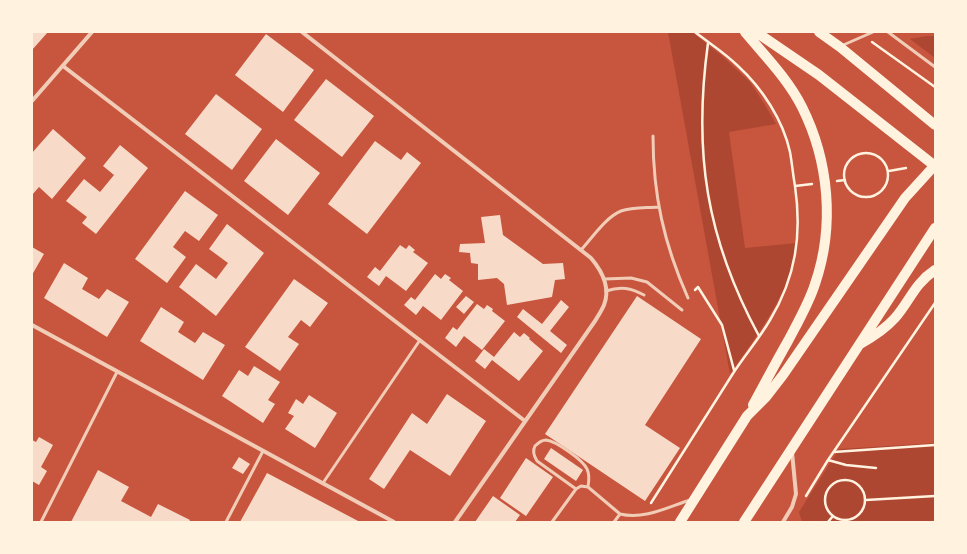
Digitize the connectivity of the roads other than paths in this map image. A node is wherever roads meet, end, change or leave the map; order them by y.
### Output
1 (92, 32) edge
2 (302, 32) edge
3 (746, 32) edge
4 (756, 32) edge
5 (819, 32) edge
6 (872, 32) edge
7 (888, 32) edge
8 (840, 47) junction
9 (63, 66) junction
10 (935, 67) edge
11 (32, 100) edge
12 (935, 125) edge
13 (653, 136) dead end
14 (935, 165) edge
15 (658, 207) junction
16 (935, 228) edge
17 (581, 250) junction
18 (935, 270) edge
19 (605, 279) junction
20 (606, 291) junction
21 (644, 295) dead end
22 (688, 298) road end
23 (682, 310) dead end
24 (32, 325) edge
25 (420, 340) junction
26 (858, 345) junction
27 (117, 372) junction
28 (747, 416) junction
29 (525, 421) junction
30 (792, 448) junction
31 (263, 451) junction
32 (323, 484) junction
33 (588, 487) junction
34 (576, 489) junction
35 (696, 498) junction
36 (620, 514) junction
37 (41, 522) edge
38 (226, 522) edge
39 (394, 522) edge
40 (455, 522) edge
41 (552, 522) edge
42 (614, 522) edge
43 (680, 522) edge
44 (744, 522) edge
45 (783, 522) edge

1 - 9 street
2 - 17 street
3 - 28 main road
4 - 14 main road
5 - 8 main road
6 - 8 lane
7 - 10 lane
8 - 12 main road
9 - 11 street
9 - 25 street
13 - 15 lane
14 - 28 main road
15 - 17 lane
15 - 22 lane
16 - 26 main road
17 - 19 street
18 - 26 main road
19 - 20 street
19 - 23 lane
20 - 21 lane
20 - 29 street
24 - 27 street
25 - 29 street
25 - 32 lane
26 - 30 main road
27 - 31 street
27 - 37 lane
28 - 35 main road
29 - 40 street
30 - 44 main road
30 - 45 street
31 - 32 street
31 - 38 lane
32 - 39 street
33 - 34 lane
33 - 34 lane
33 - 36 lane
34 - 41 lane
35 - 36 lane
35 - 43 main road
36 - 42 lane

